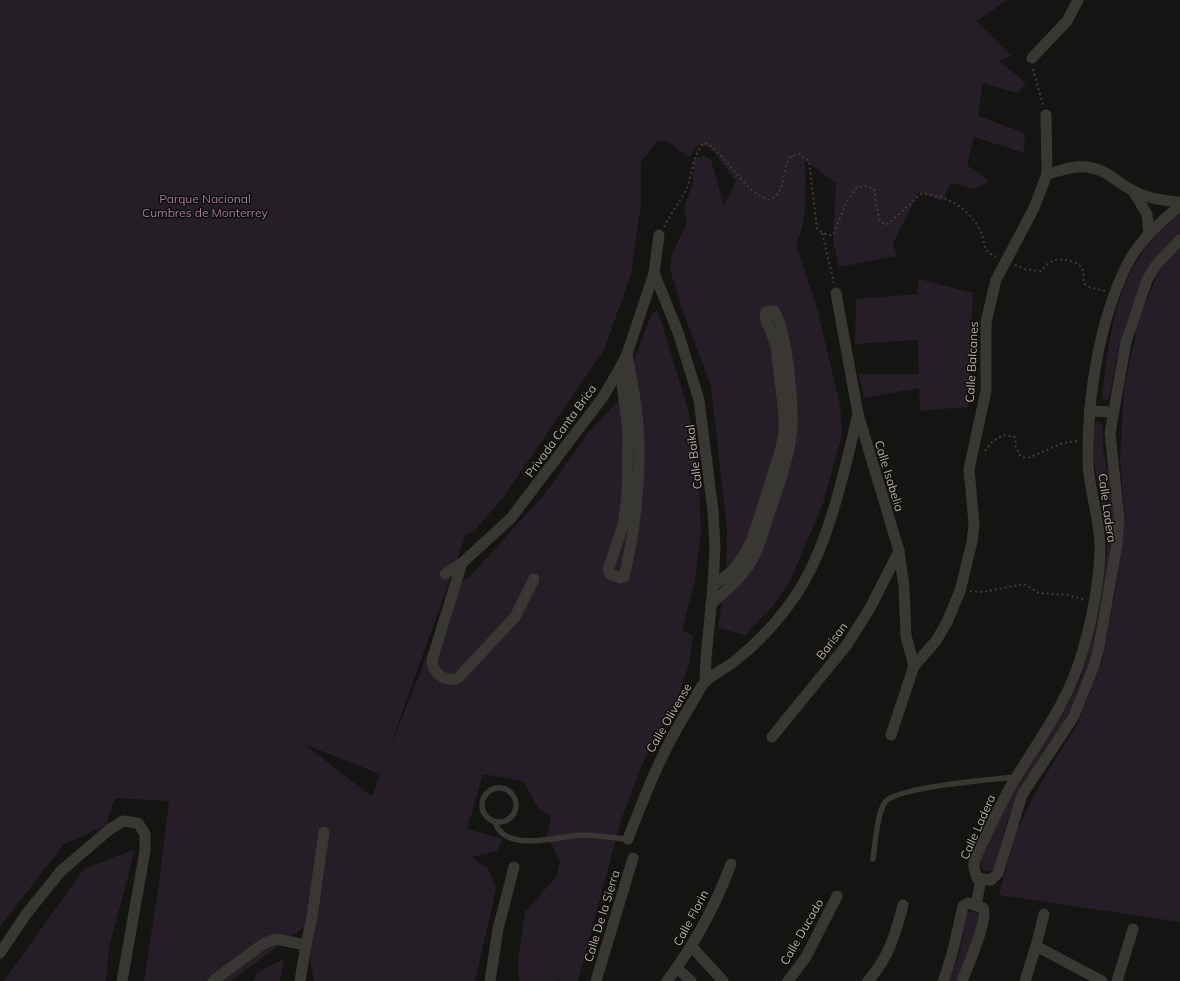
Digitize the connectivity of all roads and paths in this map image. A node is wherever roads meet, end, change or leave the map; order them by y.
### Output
1 (1078, 0) edge
2 (1032, 58) joint
3 (1046, 115) joint
4 (1047, 174) junction
5 (1133, 191) junction
6 (1180, 202) edge
7 (1180, 206) edge
8 (822, 233) junction
9 (1149, 234) junction
10 (659, 235) joint
11 (1180, 240) edge
12 (1006, 261) junction
13 (654, 273) junction
14 (836, 293) joint
15 (1115, 294) junction
16 (627, 354) junction
17 (620, 368) junction
18 (1089, 411) junction
19 (1112, 412) junction
20 (858, 414) junction
21 (1089, 440) junction
22 (969, 469) junction
23 (899, 551) junction
24 (462, 563) junction
25 (445, 574) dead end
26 (534, 579) dead end
27 (713, 586) junction
28 (960, 591) junction
29 (1094, 602) junction
30 (711, 604) junction
31 (914, 666) junction
32 (705, 682) junction
33 (891, 735) dead end
34 (772, 737) dead end
35 (1016, 777) junction
36 (495, 822) junction
37 (324, 832) dead end
38 (628, 839) joint
39 (633, 858) dead end
40 (873, 859) dead end
41 (731, 864) dead end
42 (514, 867) dead end
43 (981, 879) junction
44 (837, 896) dead end
45 (903, 905) dead end
46 (976, 905) junction
47 (1044, 914) dead end
48 (1133, 929) dead end
49 (306, 945) junction
50 (1036, 946) junction
51 (692, 947) junction
52 (0, 953) edge
53 (677, 968) junction
54 (122, 981) edge
55 (213, 981) edge
56 (300, 981) edge
57 (490, 981) edge
58 (596, 981) edge
59 (667, 981) edge
60 (691, 981) edge
61 (724, 981) edge
62 (788, 981) edge
63 (868, 981) edge
64 (943, 981) edge
65 (962, 981) edge
66 (1025, 981) edge
67 (1102, 981) edge
68 (1117, 981) edge

1 - 2 street
2 - 3 path
3 - 4 street
4 - 5 street
4 - 12 street, Calle Balcanes
5 - 6 street
5 - 9 street
7 - 9 street, Calle Ladera
8 - 10 path
8 - 12 path
8 - 14 path
9 - 15 street, Calle Ladera
10 - 13 street, Calle Baikal
11 - 19 street, Calle Ladera
12 - 15 path
12 - 22 street, Calle Balcanes
13 - 16 street, Privada Canta Brica
13 - 27 street, Calle Baikal
14 - 20 street, Calle Isabelia
15 - 18 street, Calle Ladera
16 - 17 street, Privada Canta Brica
16 - 17 street
17 - 24 street, Privada Canta Brica
18 - 19 street
18 - 21 street, Calle Ladera
19 - 43 street, Calle Ladera
20 - 23 street, Calle Isabelia
20 - 32 street, Calle Olivense
21 - 22 path
21 - 29 street, Calle Ladera
22 - 28 street, Calle Balcanes
23 - 31 street, Calle Isabelia
23 - 34 street, Barisan
24 - 25 street, Privada Canta Brica
24 - 26 street
27 - 30 street, Calle Baikal
27 - 30 street
28 - 29 path
28 - 31 street, Calle Balcanes
29 - 35 street, Calle Ladera
30 - 32 street, Calle Baikal
31 - 33 street
32 - 38 street, Calle Olivense
35 - 40 lane
35 - 43 street, Calle Ladera
36 - 36 lane
36 - 38 lane
37 - 49 street
39 - 58 street, Calle De la Sierra
41 - 51 street, Calle Florin
42 - 57 street
43 - 46 street
44 - 62 street, Calle Ducado
45 - 63 street
46 - 64 street
46 - 65 street
47 - 50 street
48 - 68 street
49 - 55 street
49 - 56 street
50 - 66 street
50 - 67 street
51 - 53 street, Calle Florin
51 - 61 street
52 - 54 street
53 - 59 street, Calle Florin
53 - 60 street

